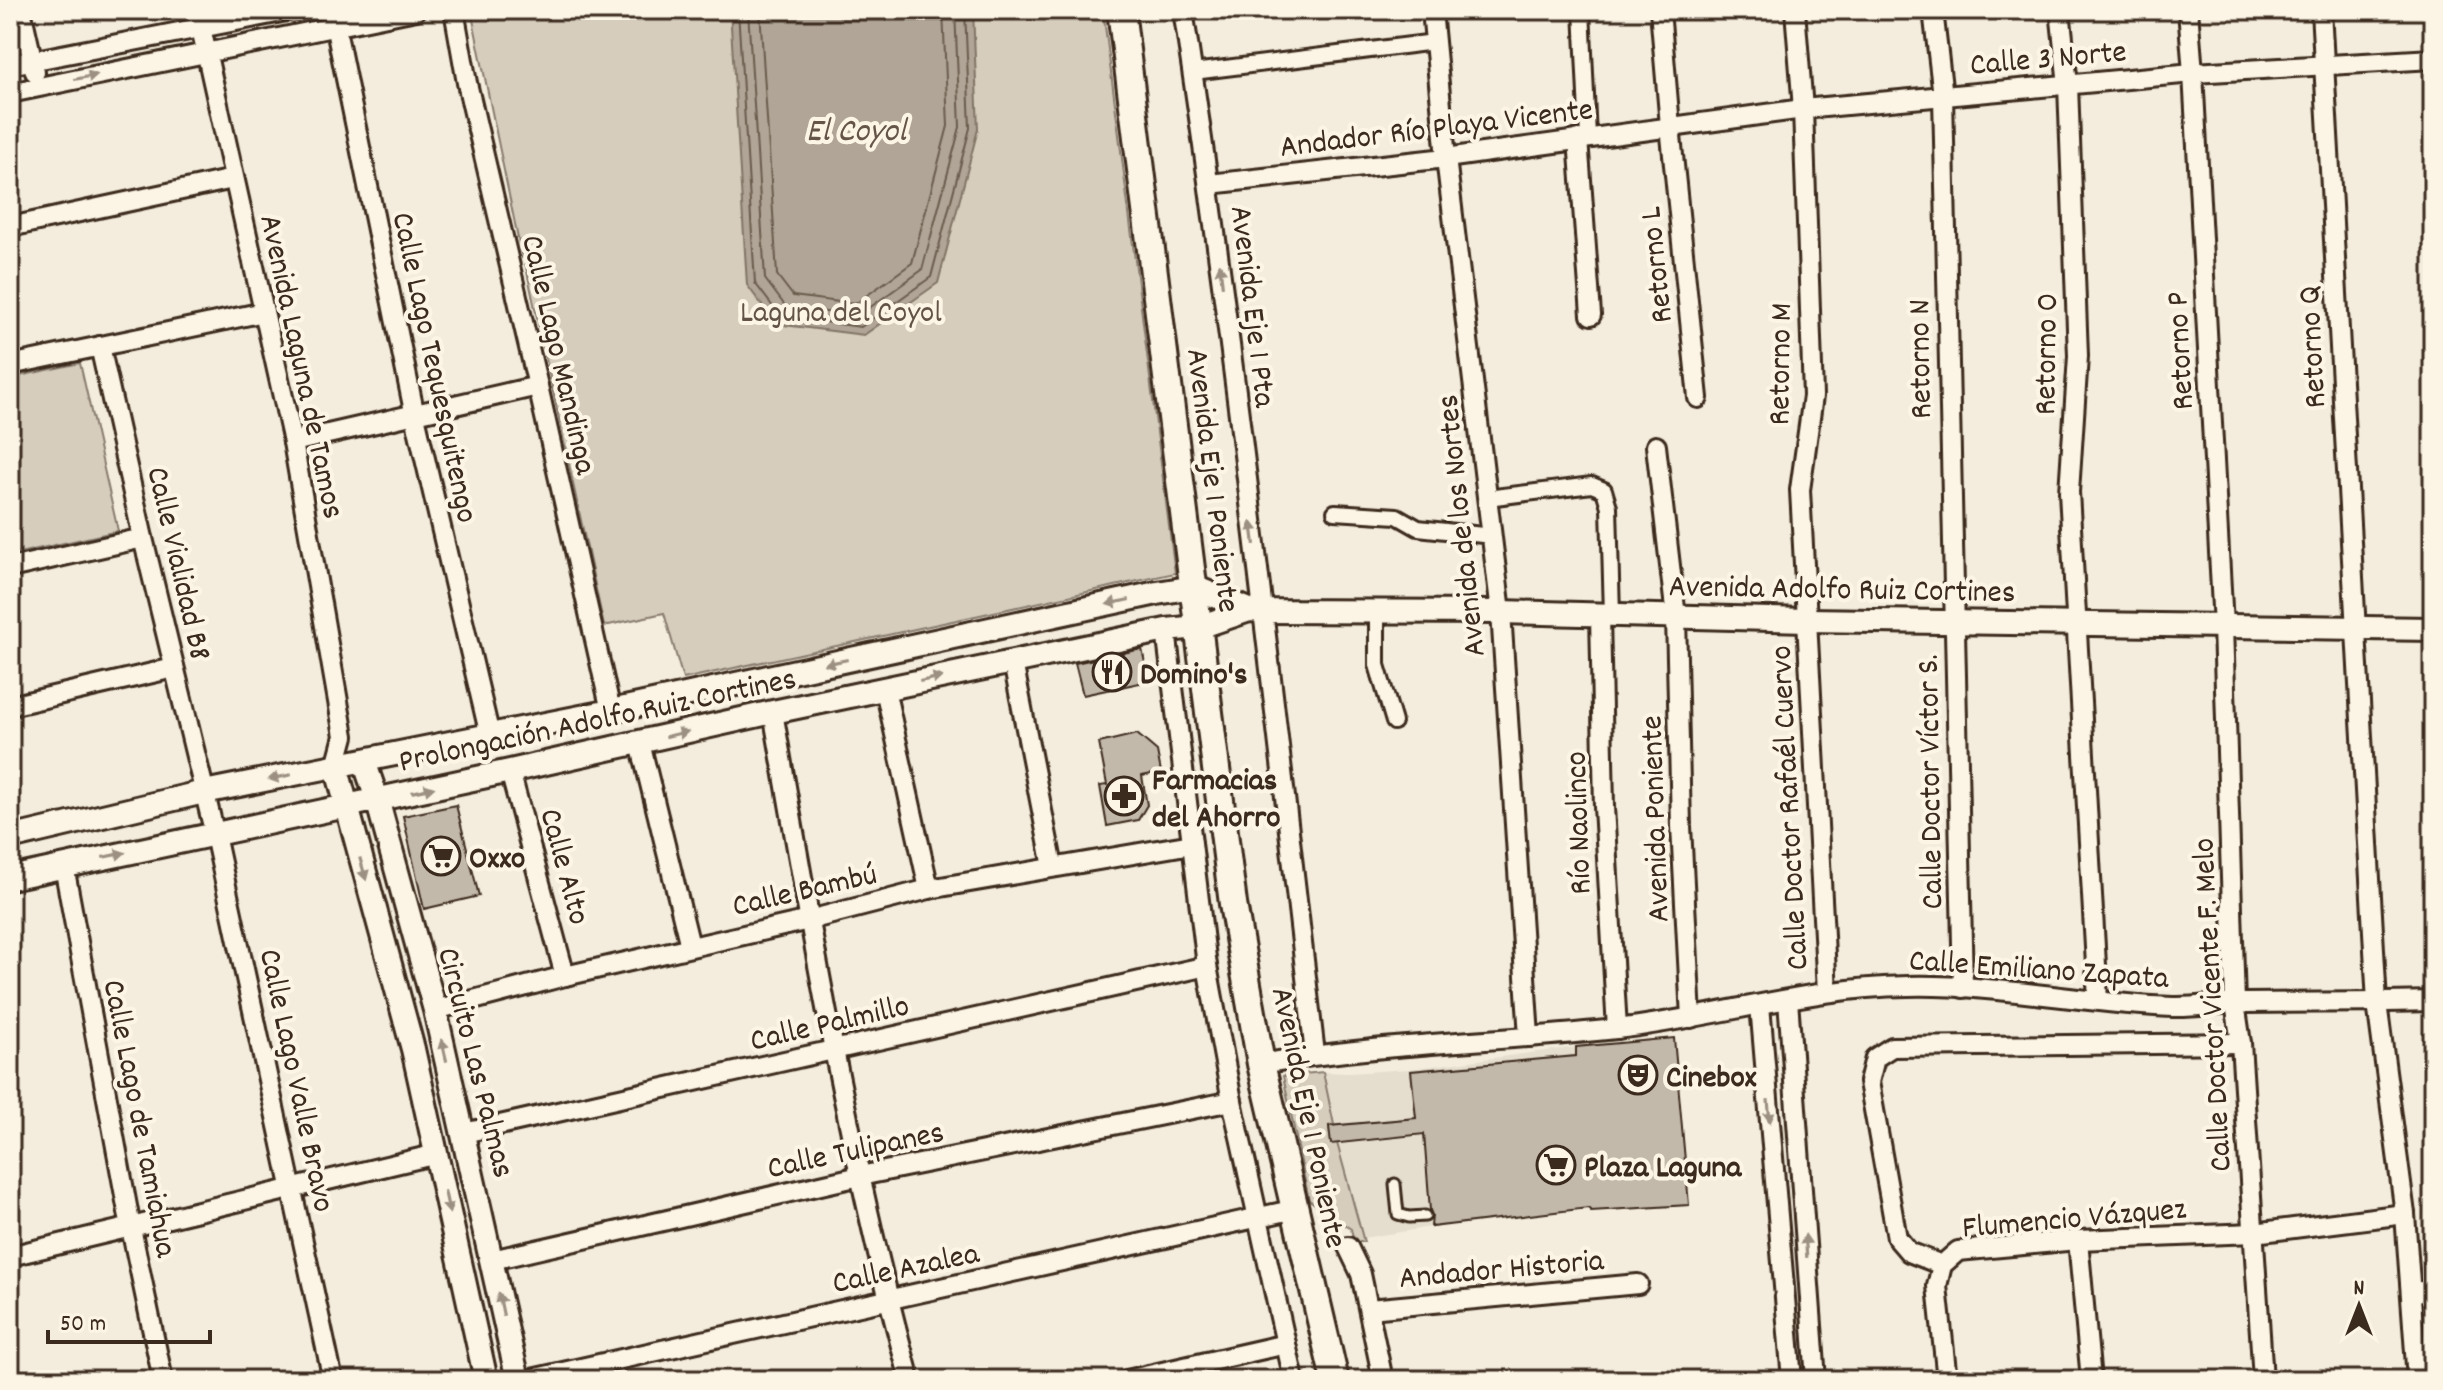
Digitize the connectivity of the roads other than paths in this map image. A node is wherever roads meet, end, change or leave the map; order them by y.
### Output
1 (21, 10) edge
2 (292, 10) edge
3 (416, 10) edge
4 (454, 10) edge
5 (1121, 10) edge
6 (1183, 10) edge
7 (1432, 10) edge
8 (1582, 10) edge
9 (1660, 10) edge
10 (1795, 10) edge
11 (1933, 10) edge
12 (2060, 10) edge
13 (2188, 10) edge
14 (2321, 10) edge
15 (199, 19) edge
16 (334, 19) edge
17 (1435, 42) junction
18 (206, 52) junction
19 (2433, 59) edge
20 (32, 60) junction
21 (2324, 64) junction
22 (10, 65) edge
23 (1193, 72) junction
24 (2193, 73) junction
25 (2068, 85) junction
26 (39, 86) junction
27 (10, 93) edge
28 (1943, 96) junction
29 (1803, 109) junction
30 (1670, 126) junction
31 (1583, 138) junction
32 (1446, 158) junction
33 (233, 179) junction
34 (1209, 184) junction
35 (10, 227) edge
36 (264, 312) junction
37 (1591, 315) dead end
38 (100, 346) junction
39 (10, 365) edge
40 (538, 386) junction
41 (1698, 398) dead end
42 (415, 416) junction
43 (293, 442) junction
44 (1656, 446) dead end
45 (1487, 498) junction
46 (1335, 512) dead end
47 (1492, 536) junction
48 (143, 538) junction
49 (10, 568) edge
50 (1194, 587) junction
51 (1256, 610) junction
52 (1377, 611) junction
53 (1501, 612) junction
54 (1606, 614) junction
55 (1676, 617) junction
56 (1807, 620) junction
57 (1954, 622) junction
58 (2077, 624) junction
59 (2223, 626) junction
60 (1199, 627) junction
61 (2355, 627) junction
62 (2433, 629) edge
63 (985, 630) junction
64 (1166, 630) junction
65 (1005, 664) junction
66 (174, 668) junction
67 (794, 671) junction
68 (885, 689) junction
69 (10, 706) edge
70 (802, 706) junction
71 (611, 711) junction
72 (773, 712) junction
73 (1394, 722) dead end
74 (344, 736) junction
75 (490, 736) junction
76 (640, 743) junction
77 (364, 761) junction
78 (336, 766) junction
79 (510, 771) junction
80 (204, 792) junction
81 (377, 799) junction
82 (345, 806) junction
83 (215, 835) junction
84 (10, 838) edge
85 (1192, 844) junction
86 (64, 866) junction
87 (1053, 867) junction
88 (10, 878) edge
89 (929, 889) junction
90 (809, 920) junction
91 (690, 946) junction
92 (1207, 966) junction
93 (565, 976) junction
94 (1963, 988) junction
95 (1827, 992) junction
96 (1788, 1000) junction
97 (2098, 1000) junction
98 (2433, 1001) edge
99 (2235, 1003) junction
100 (2377, 1003) junction
101 (1760, 1005) junction
102 (435, 1010) junction
103 (1691, 1018) junction
104 (1617, 1029) junction
105 (1529, 1037) junction
106 (2241, 1043) junction
107 (833, 1050) junction
108 (1315, 1054) junction
109 (1261, 1064) junction
110 (1232, 1101) junction
111 (464, 1133) junction
112 (437, 1154) junction
113 (860, 1176) junction
114 (1395, 1184) dead end
115 (292, 1191) junction
116 (1296, 1209) junction
117 (2405, 1214) junction
118 (1425, 1216) dead end
119 (1260, 1218) junction
120 (131, 1228) junction
121 (2254, 1233) junction
122 (2078, 1240) junction
123 (1348, 1247) dead end
124 (10, 1256) edge
125 (492, 1260) junction
126 (1942, 1265) junction
127 (1638, 1284) dead end
128 (1809, 1287) junction
129 (1784, 1290) junction
130 (2433, 1290) edge
131 (2412, 1292) junction
132 (888, 1301) junction
133 (1369, 1309) junction
134 (1286, 1344) junction
135 (163, 1380) edge
136 (333, 1380) edge
137 (486, 1380) edge
138 (518, 1380) edge
139 (527, 1380) edge
140 (910, 1380) edge
141 (1127, 1380) edge
142 (1294, 1380) edge
143 (1335, 1380) edge
144 (1383, 1380) edge
145 (1792, 1380) edge
146 (1816, 1380) edge
147 (1947, 1380) edge
148 (2091, 1380) edge
149 (2263, 1380) edge
150 (2417, 1380) edge

1 - 20 street
2 - 15 street
3 - 16 street
4 - 40 street, Calle Lago Mandinga
5 - 50 main road, Avenida Eje 1 Poniente
6 - 23 street, Avenida Eje 1 Pta
7 - 17 street, Avenida de los Nortes
8 - 31 street
9 - 30 street, Retorno L
10 - 29 street, Retorno M
11 - 28 street, Retorno N
12 - 25 street, Retorno O
13 - 24 street, Retorno P
14 - 21 street, Retorno Q
15 - 18 street, Avenida Laguna de Tamos
15 - 20 street
16 - 18 street
16 - 42 street, Calle Lago Tequesquitengo
17 - 23 street
17 - 32 street, Avenida de los Nortes
26 -> 18 street
18 - 33 street, Avenida Laguna de Tamos
19 - 21 street, Calle 3 Norte
20 - 22 street
20 - 26 street
21 - 24 street, Calle 3 Norte
21 - 61 street, Retorno Q
23 - 34 street, Avenida Eje 1 Pta
24 - 25 street, Calle 3 Norte
24 - 59 street, Retorno P
25 - 28 street, Calle 3 Norte
25 - 58 street, Retorno O
26 - 27 street
28 - 29 street, Calle 3 Norte
28 - 57 street, Retorno N
29 - 30 street, Calle 3 Norte
29 - 56 street, Retorno M
30 - 31 street, Andador Río Playa Vicente
30 - 41 street, Retorno L
31 - 32 street, Andador Río Playa Vicente
31 - 37 street
32 - 34 street, Andador Río Playa Vicente
32 - 45 street, Avenida de los Nortes
33 - 35 street
33 - 36 street, Avenida Laguna de Tamos
51 -> 34 street, Avenida Eje 1 Pta
36 - 38 street
36 - 43 street, Avenida Laguna de Tamos
38 - 39 street
38 - 48 street, Calle Vialidad B8
40 - 42 street
40 - 71 street, Calle Lago Mandinga
42 - 43 street
42 - 75 street, Calle Lago Tequesquitengo
43 - 74 street, Avenida Laguna de Tamos
44 - 55 street
45 - 47 street, Avenida de los Nortes
45 - 54 street
46 - 47 street
47 - 53 street, Avenida de los Nortes
48 - 49 street
48 - 66 street, Calle Vialidad B8
50 - 51 street, Avenida Adolfo Ruiz Cortines
50 - 60 main road, Avenida Eje 1 Poniente
50 -> 63 street, Prolongación Adolfo Ruiz Cortines
51 - 52 street, Avenida Adolfo Ruiz Cortines
51 - 60 street, Avenida Adolfo Ruiz Cortines
51 - 108 street, Avenida Eje 1 Pta
52 - 53 street, Avenida Adolfo Ruiz Cortines
52 - 73 street
53 - 54 street, Avenida Adolfo Ruiz Cortines
53 - 105 street, Avenida de los Nortes
54 - 55 street, Avenida Adolfo Ruiz Cortines
54 - 104 street, Río Naolinco
55 - 56 street, Avenida Adolfo Ruiz Cortines
55 - 103 street, Avenida Poniente
56 - 57 street, Avenida Adolfo Ruiz Cortines
56 - 95 street, Calle Doctor Rafaél Cuervo
57 - 58 street, Avenida Adolfo Ruiz Cortines
57 - 94 street, Calle Doctor Víctor S.
58 - 59 street, Avenida Adolfo Ruiz Cortines
58 - 97 street, Retorno O
59 - 61 street, Avenida Adolfo Ruiz Cortines
59 - 99 street, Calle Doctor Vicente F. Melo
60 - 64 street, Prolongación Adolfo Ruiz Cortines
60 - 109 main road, Avenida Eje 1 Poniente
61 - 62 street, Avenida Adolfo Ruiz Cortines
61 - 100 street, Retorno Q
63 - 65 street
63 -> 67 street, Prolongación Adolfo Ruiz Cortines
64 - 65 street, Prolongación Adolfo Ruiz Cortines
64 - 85 street
68 -> 65 street, Prolongación Adolfo Ruiz Cortines
65 - 87 street
66 - 69 street
66 - 80 street, Calle Vialidad B8
67 - 70 street
67 - 71 street, Prolongación Adolfo Ruiz Cortines
68 - 70 street, Prolongación Adolfo Ruiz Cortines
68 - 89 street
70 - 72 street, Prolongación Adolfo Ruiz Cortines
71 - 75 street, Prolongación Adolfo Ruiz Cortines
76 -> 72 street, Prolongación Adolfo Ruiz Cortines
72 - 90 street
74 - 77 street, Avenida Laguna de Tamos
74 - 78 street, Avenida Laguna de Tamos
75 - 77 street, Prolongación Adolfo Ruiz Cortines
76 - 79 street, Prolongación Adolfo Ruiz Cortines
76 - 91 street
77 - 78 street, Prolongación Adolfo Ruiz Cortines
77 - 81 street, Circuito Las Palmas
78 -> 80 street, Prolongación Adolfo Ruiz Cortines
78 - 82 street, Circuito Las Palmas
81 -> 79 street, Prolongación Adolfo Ruiz Cortines
79 - 93 street, Calle Alto
80 - 83 street, Calle Lago Valle Bravo
80 - 84 street, Prolongación Adolfo Ruiz Cortines
81 - 82 street, Prolongación Adolfo Ruiz Cortines
81 - 102 street, Circuito Las Palmas
82 - 83 street, Prolongación Adolfo Ruiz Cortines
82 -> 112 street, Circuito Las Palmas
86 -> 83 street, Prolongación Adolfo Ruiz Cortines
83 - 115 street, Calle Lago Valle Bravo
85 - 87 street, Calle Bambú
85 - 92 street
86 - 88 street, Prolongación Adolfo Ruiz Cortines
86 - 120 street, Calle Lago de Tamiahua
87 - 89 street, Calle Bambú
89 - 90 street, Calle Bambú
90 - 91 street, Calle Bambú
90 - 107 street
91 - 93 street, Calle Bambú
92 - 107 street, Calle Palmillo
92 - 110 street
93 - 102 street, Calle Bambú
94 - 95 street, Calle Emiliano Zapata
94 - 97 street, Calle Emiliano Zapata
95 - 96 street, Calle Emiliano Zapata
96 - 101 street, Calle Emiliano Zapata
128 -> 96 street
97 - 99 street, Calle Emiliano Zapata
98 - 100 street, Calle Emiliano Zapata
99 - 100 street, Calle Emiliano Zapata
99 - 106 street, Calle Doctor Vicente F. Melo
100 - 117 street, Retorno Q
101 - 103 street, Calle Emiliano Zapata
101 -> 129 street
111 -> 102 street, Circuito Las Palmas
103 - 104 street, Calle Emiliano Zapata
104 - 105 street, Calle Emiliano Zapata
105 - 108 street, Calle Emiliano Zapata
106 - 121 street, Calle Doctor Vicente F. Melo
106 - 126 street
107 - 111 street, Calle Palmillo
107 - 113 street
108 - 109 street, Calle Emiliano Zapata
109 - 116 main road, Avenida Eje 1 Poniente
110 - 113 street, Calle Tulipanes
110 - 119 street
111 - 125 street, Circuito Las Palmas
112 - 115 street
112 -> 137 street, Circuito Las Palmas
113 - 125 street, Calle Tulipanes
113 - 132 street
114 - 118 lane
115 - 120 street
115 - 136 street, Calle Lago Valle Bravo
116 - 119 street, Calle Azalea
116 - 143 main road, Avenida Eje 1 Poniente
117 - 121 street, Flumencio Vázquez
117 - 131 street, Retorno Q
119 - 132 street, Calle Azalea
119 - 134 street
120 - 124 street
120 - 135 street, Calle Lago de Tamiahua
121 - 122 street, Flumencio Vázquez
121 - 149 street, Calle Doctor Vicente F. Melo
122 - 126 street, Flumencio Vázquez
122 - 148 street
123 - 133 street, Avenida Eje 1 Poniente
138 -> 125 street, Circuito Las Palmas
126 - 147 street
127 - 133 street, Andador Historia
128 - 129 street
128 - 146 street
129 - 145 street
130 - 131 street
131 - 150 street, Retorno Q
132 - 139 street, Calle Azalea
132 - 140 street
133 - 144 street, Avenida Eje 1 Poniente
134 - 141 street
134 - 142 street

